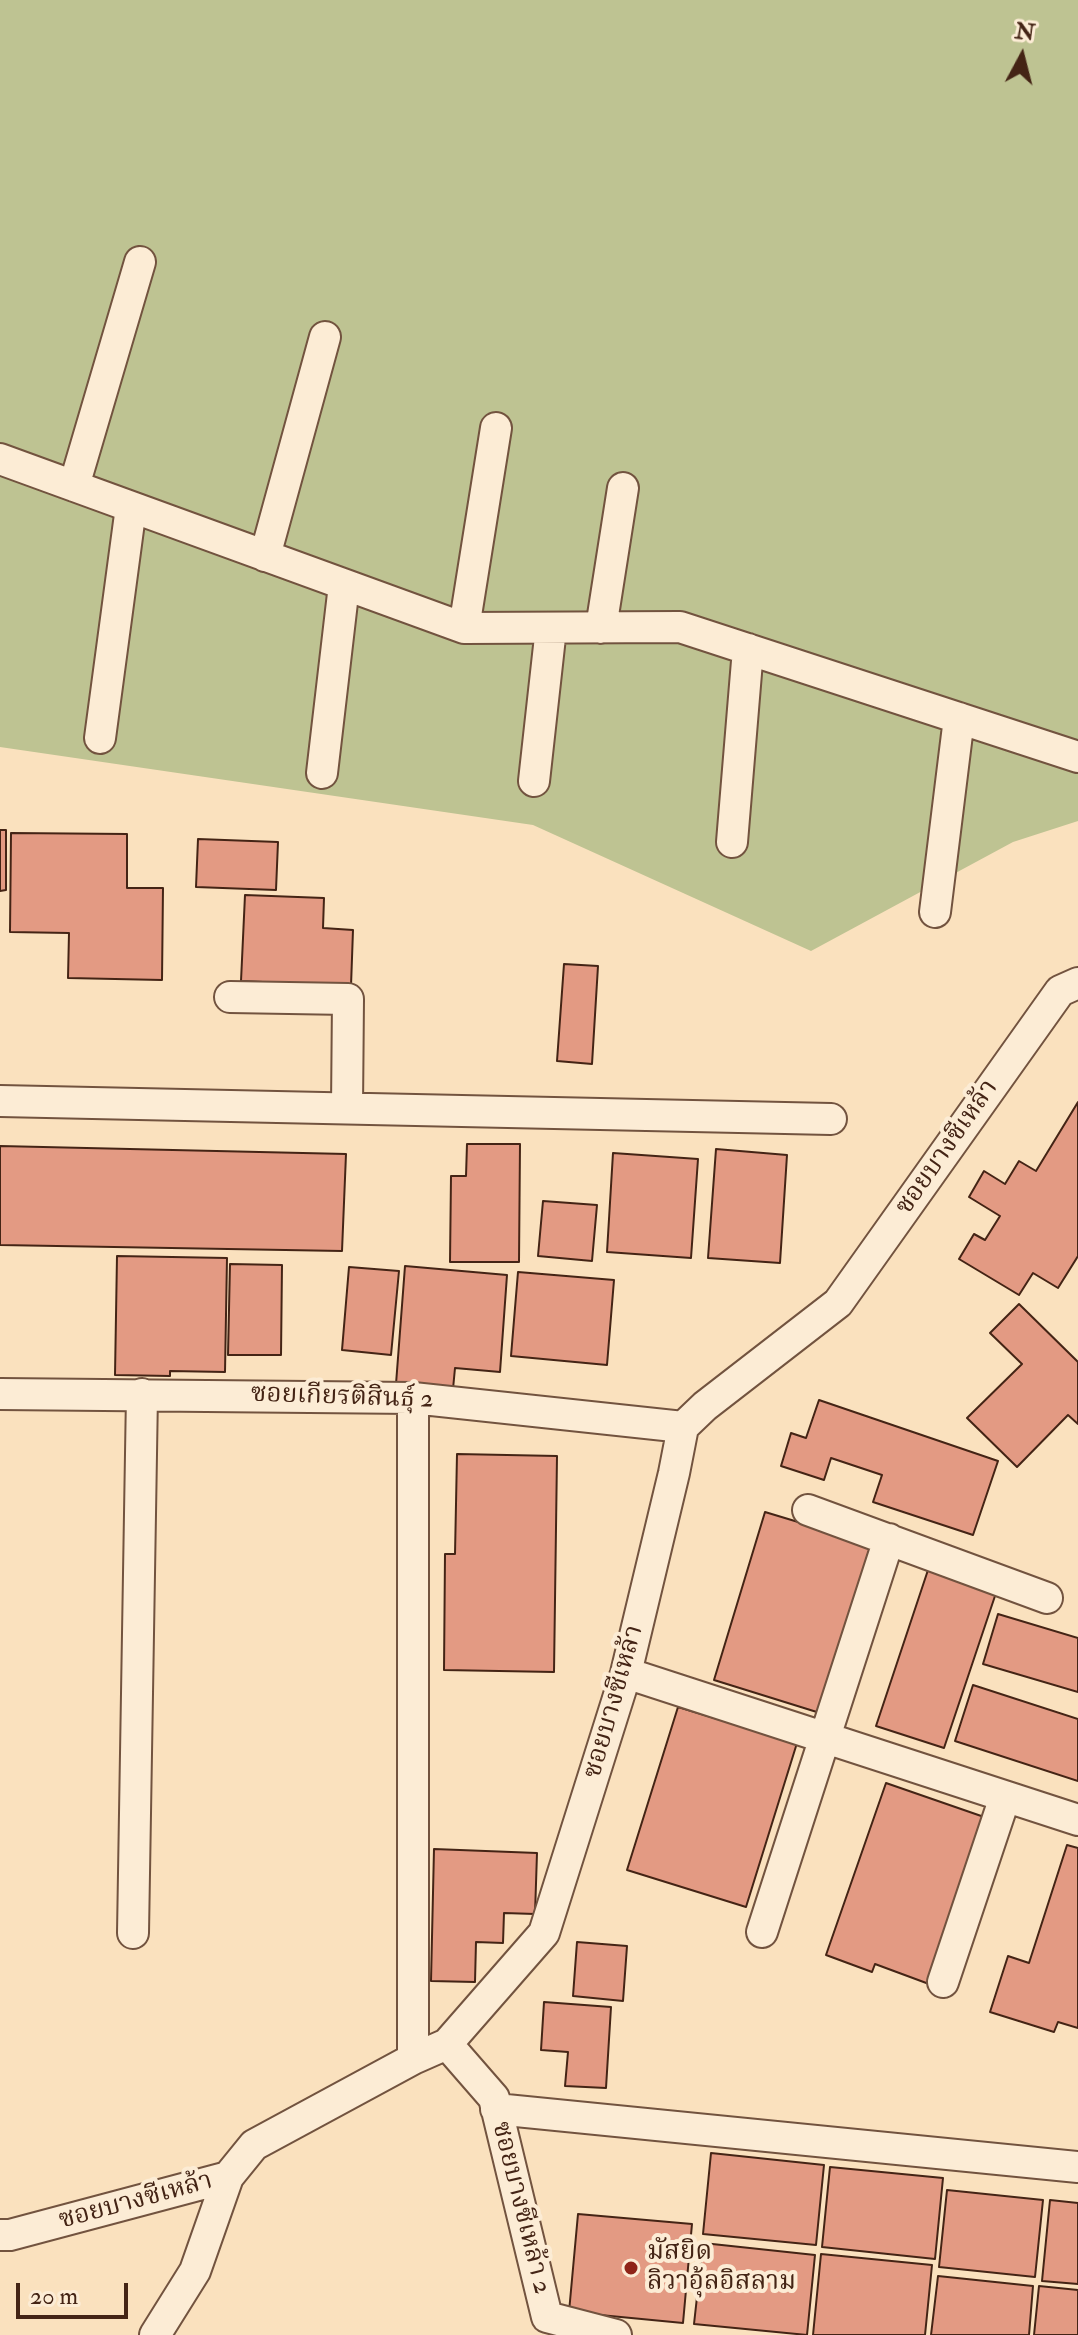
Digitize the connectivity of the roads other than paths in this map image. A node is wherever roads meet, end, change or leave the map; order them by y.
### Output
1 (140, 262) dead end
2 (325, 337) dead end
3 (496, 428) dead end
4 (0, 459) edge
5 (74, 486) junction
6 (623, 488) dead end
7 (131, 507) junction
8 (265, 556) junction
9 (344, 585) junction
10 (464, 628) junction
11 (551, 628) junction
12 (601, 628) junction
13 (748, 649) junction
14 (959, 718) junction
15 (100, 738) dead end
16 (1078, 757) edge
17 (322, 773) dead end
18 (534, 781) dead end
19 (732, 842) dead end
20 (935, 912) dead end
21 (1078, 983) edge
22 (230, 997) dead end
23 (0, 1101) edge
24 (347, 1107) junction
25 (831, 1119) dead end
26 (0, 1394) edge
27 (142, 1394) junction
28 (413, 1398) junction
29 (683, 1427) junction
30 (808, 1510) dead end
31 (889, 1539) junction
32 (1047, 1598) dead end
33 (626, 1673) junction
34 (825, 1739) junction
35 (1005, 1797) junction
36 (1078, 1820) edge
37 (762, 1932) dead end
38 (133, 1933) dead end
39 (943, 1982) dead end
40 (447, 2044) junction
41 (413, 2059) junction
42 (496, 2109) junction
43 (1078, 2167) edge
44 (228, 2177) junction
45 (0, 2235) edge
46 (155, 2335) edge
47 (610, 2335) edge
48 (616, 2335) edge

1 - 5 street
2 - 8 street
3 - 10 street
4 - 5 street
5 - 7 street
6 - 12 street
7 - 8 street
7 - 15 street
8 - 9 street
9 - 10 street
9 - 17 street
10 - 11 street
11 - 12 street
11 - 18 street
12 - 13 street
13 - 14 street
13 - 19 street
14 - 16 street
14 - 20 street
21 - 29 street, ซอยบางซีเหล้า
22 - 24 street
23 - 24 street
24 - 25 street
26 - 27 street, ซอยเกียรติสินธุ์ 2
27 - 28 street, ซอยเกียรติสินธุ์ 2
27 - 38 street
28 - 29 street, ซอยเกียรติสินธุ์ 2
28 - 41 street
29 - 33 street, ซอยบางซีเหล้า
30 - 31 street
31 - 32 street
31 - 34 street
33 - 34 street
33 - 40 street, ซอยบางซีเหล้า
34 - 35 street
34 - 37 street
35 - 36 street
35 - 39 street
40 - 41 street, ซอยบางซีเหล้า
40 - 42 street, ซอยบางซีเหล้า 2
41 - 44 street, ซอยบางซีเหล้า
42 - 43 street
42 - 47 street, ซอยบางซีเหล้า 2
44 - 45 street, ซอยบางซีเหล้า
44 - 46 street
47 - 48 street, ซอยบางซีเหล้า 2

